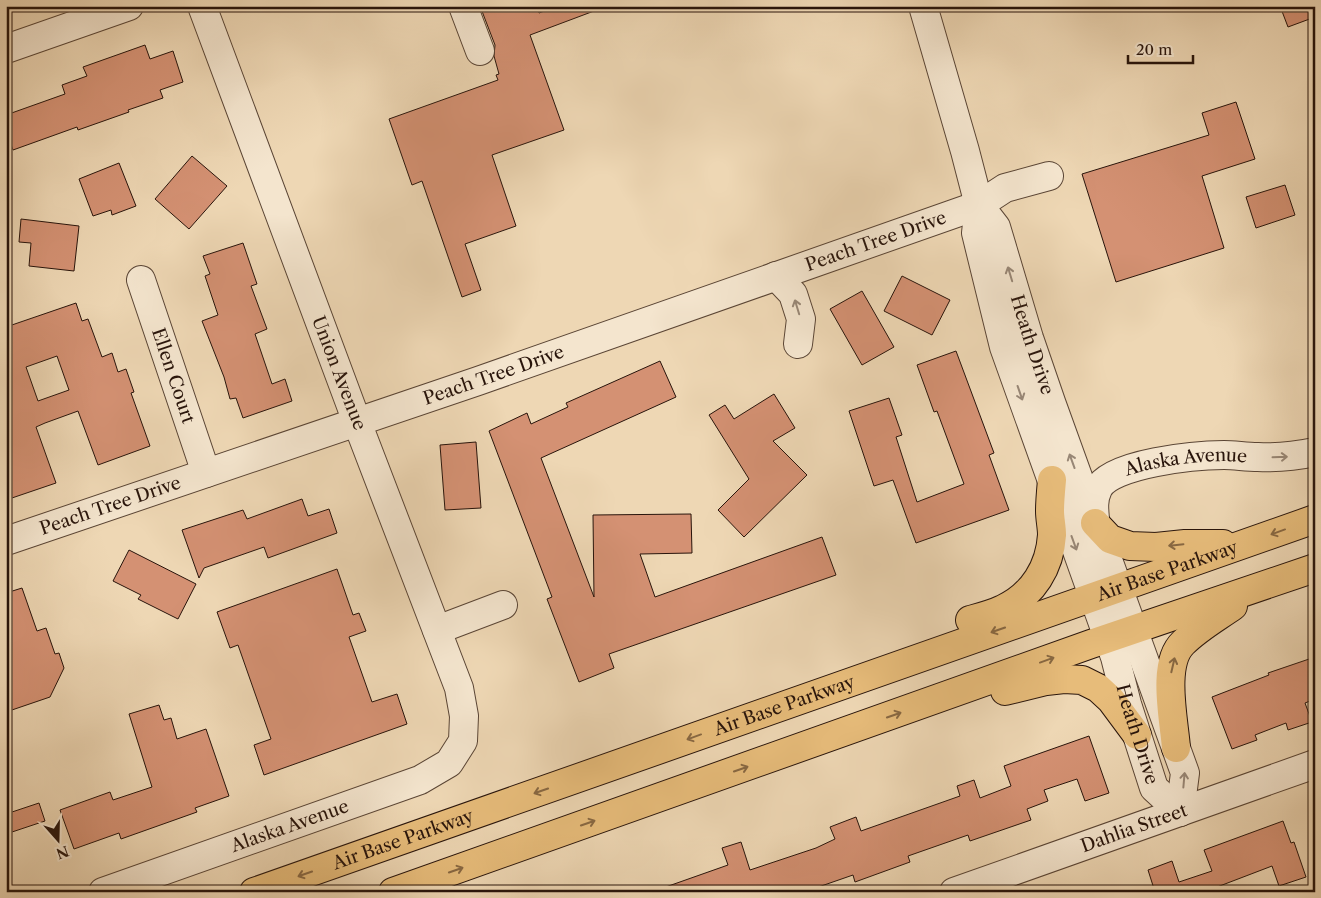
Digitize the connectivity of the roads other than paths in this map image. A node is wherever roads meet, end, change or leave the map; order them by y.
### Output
1 (129, 6) edge
2 (202, 6) edge
3 (463, 6) edge
4 (923, 6) edge
5 (6, 49) edge
6 (480, 51) dead end
7 (1049, 176) dead end
8 (979, 205) junction
9 (141, 280) dead end
10 (357, 422) junction
11 (1315, 452) edge
12 (206, 472) junction
13 (1052, 480) junction
14 (1315, 519) edge
15 (1095, 523) junction
16 (6, 541) edge
17 (1242, 545) junction
18 (1315, 568) edge
19 (1119, 588) junction
20 (1256, 589) junction
21 (1094, 597) junction
22 (503, 605) dead end
23 (437, 630) junction
24 (1135, 630) junction
25 (1108, 639) junction
26 (929, 702) junction
27 (773, 709) junction
28 (1137, 735) junction
29 (463, 741) joint
30 (1176, 748) junction
31 (1315, 764) edge
32 (1180, 812) junction
33 (103, 892) edge
34 (254, 892) edge
35 (393, 892) edge
36 (954, 892) edge

1 - 5 street
2 - 10 street, Union Avenue
3 - 6 street
4 - 8 street, Heath Drive
7 - 8 street, Peach Tree Drive
8 - 10 street, Peach Tree Drive
8 -> 13 street, Heath Drive
15 -> 8 street, Heath Drive
9 - 12 street, Ellen Court
10 - 12 street, Peach Tree Drive
10 - 23 street, Union Avenue
15 -> 11 street, Alaska Avenue
12 - 16 street, Peach Tree Drive
13 -> 21 street, Heath Drive
13 - 27 main road
14 -> 17 main road, Air Base Parkway
17 -> 15 main road
15 - 19 street, Heath Drive
17 - 19 main road, Air Base Parkway
18 - 20 main road
19 - 21 main road, Air Base Parkway
19 - 24 street, Heath Drive
20 - 24 main road
30 -> 20 main road
21 - 25 street, Heath Drive
21 -> 27 main road, Air Base Parkway
22 - 23 street
23 - 29 street, Union Avenue
24 - 25 main road
24 - 30 street, Heath Drive
26 -> 25 main road
25 - 28 street, Heath Drive
26 - 28 main road
35 -> 26 main road
27 -> 34 main road, Air Base Parkway
28 - 32 street, Heath Drive
29 - 33 street, Alaska Avenue
32 -> 30 street, Heath Drive
31 - 32 street, Dahlia Street
32 - 36 street, Dahlia Street

